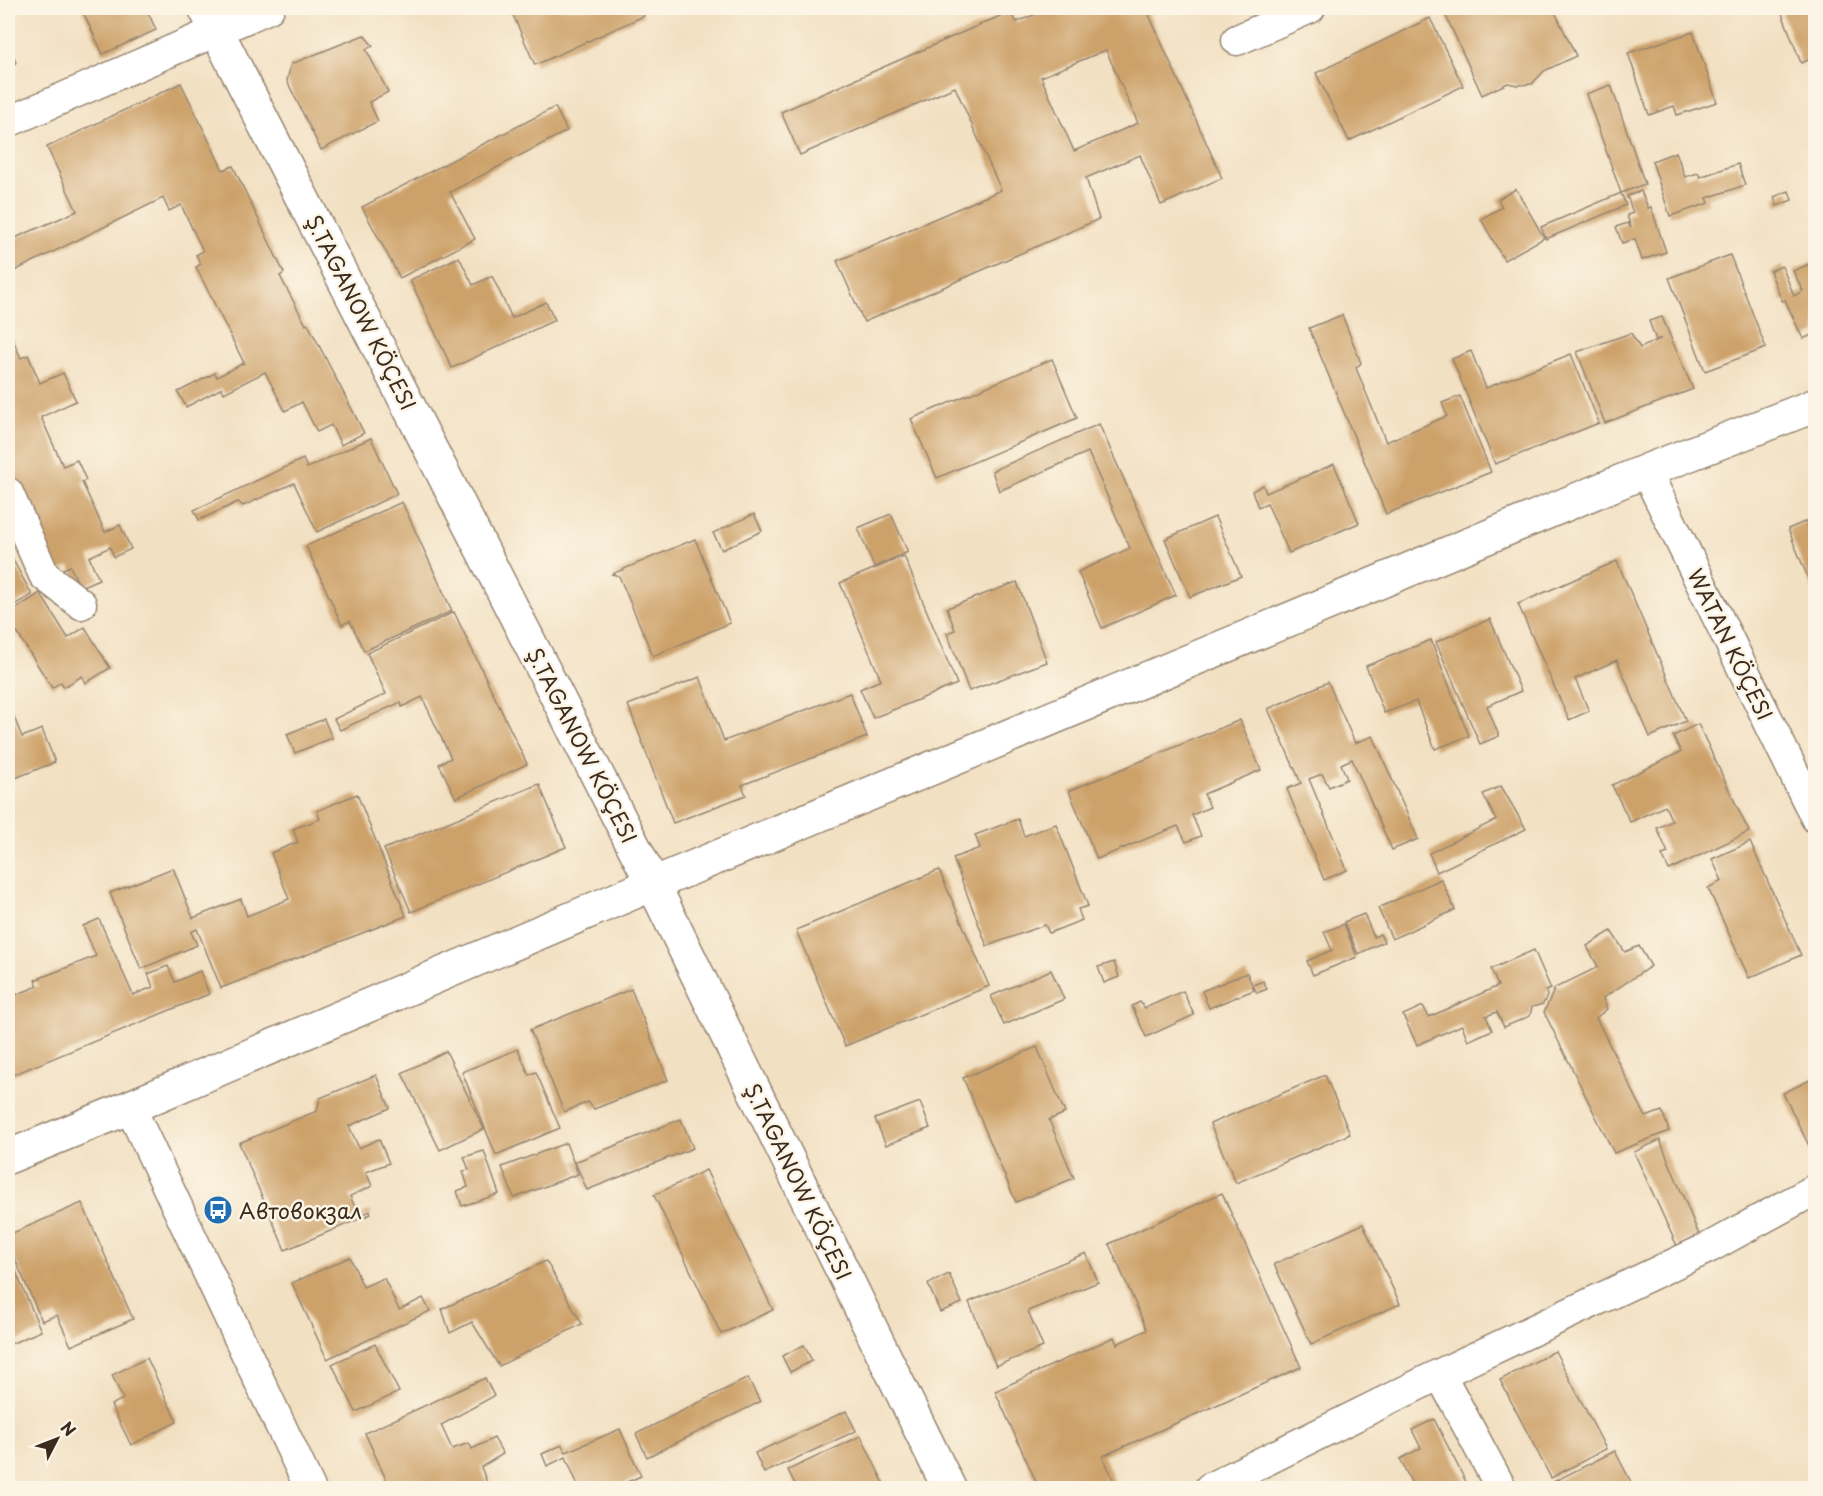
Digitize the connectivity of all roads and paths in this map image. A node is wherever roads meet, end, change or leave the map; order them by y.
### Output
1 (268, 8) edge
2 (1310, 8) edge
3 (212, 19) edge
4 (1237, 40) dead end
5 (8, 122) edge
6 (1815, 405) edge
7 (1646, 471) junction
8 (8, 493) edge
9 (81, 604) dead end
10 (1815, 818) edge
11 (653, 884) junction
12 (130, 1107) junction
13 (8, 1157) edge
14 (1815, 1189) edge
15 (1440, 1374) junction
16 (310, 1488) edge
17 (949, 1488) edge
18 (1210, 1488) edge
19 (1501, 1488) edge

1 - 3 street
2 - 4 street
3 - 5 street
3 - 11 main road, Ş.TAGANOW KÖÇESI
6 - 7 main road
7 - 10 street, WATAN KÖÇESI
7 - 11 main road
8 - 9 street
11 - 12 main road
11 - 17 main road, Ş.TAGANOW KÖÇESI
12 - 13 main road
12 - 16 street
14 - 15 street
15 - 18 street
15 - 19 street

